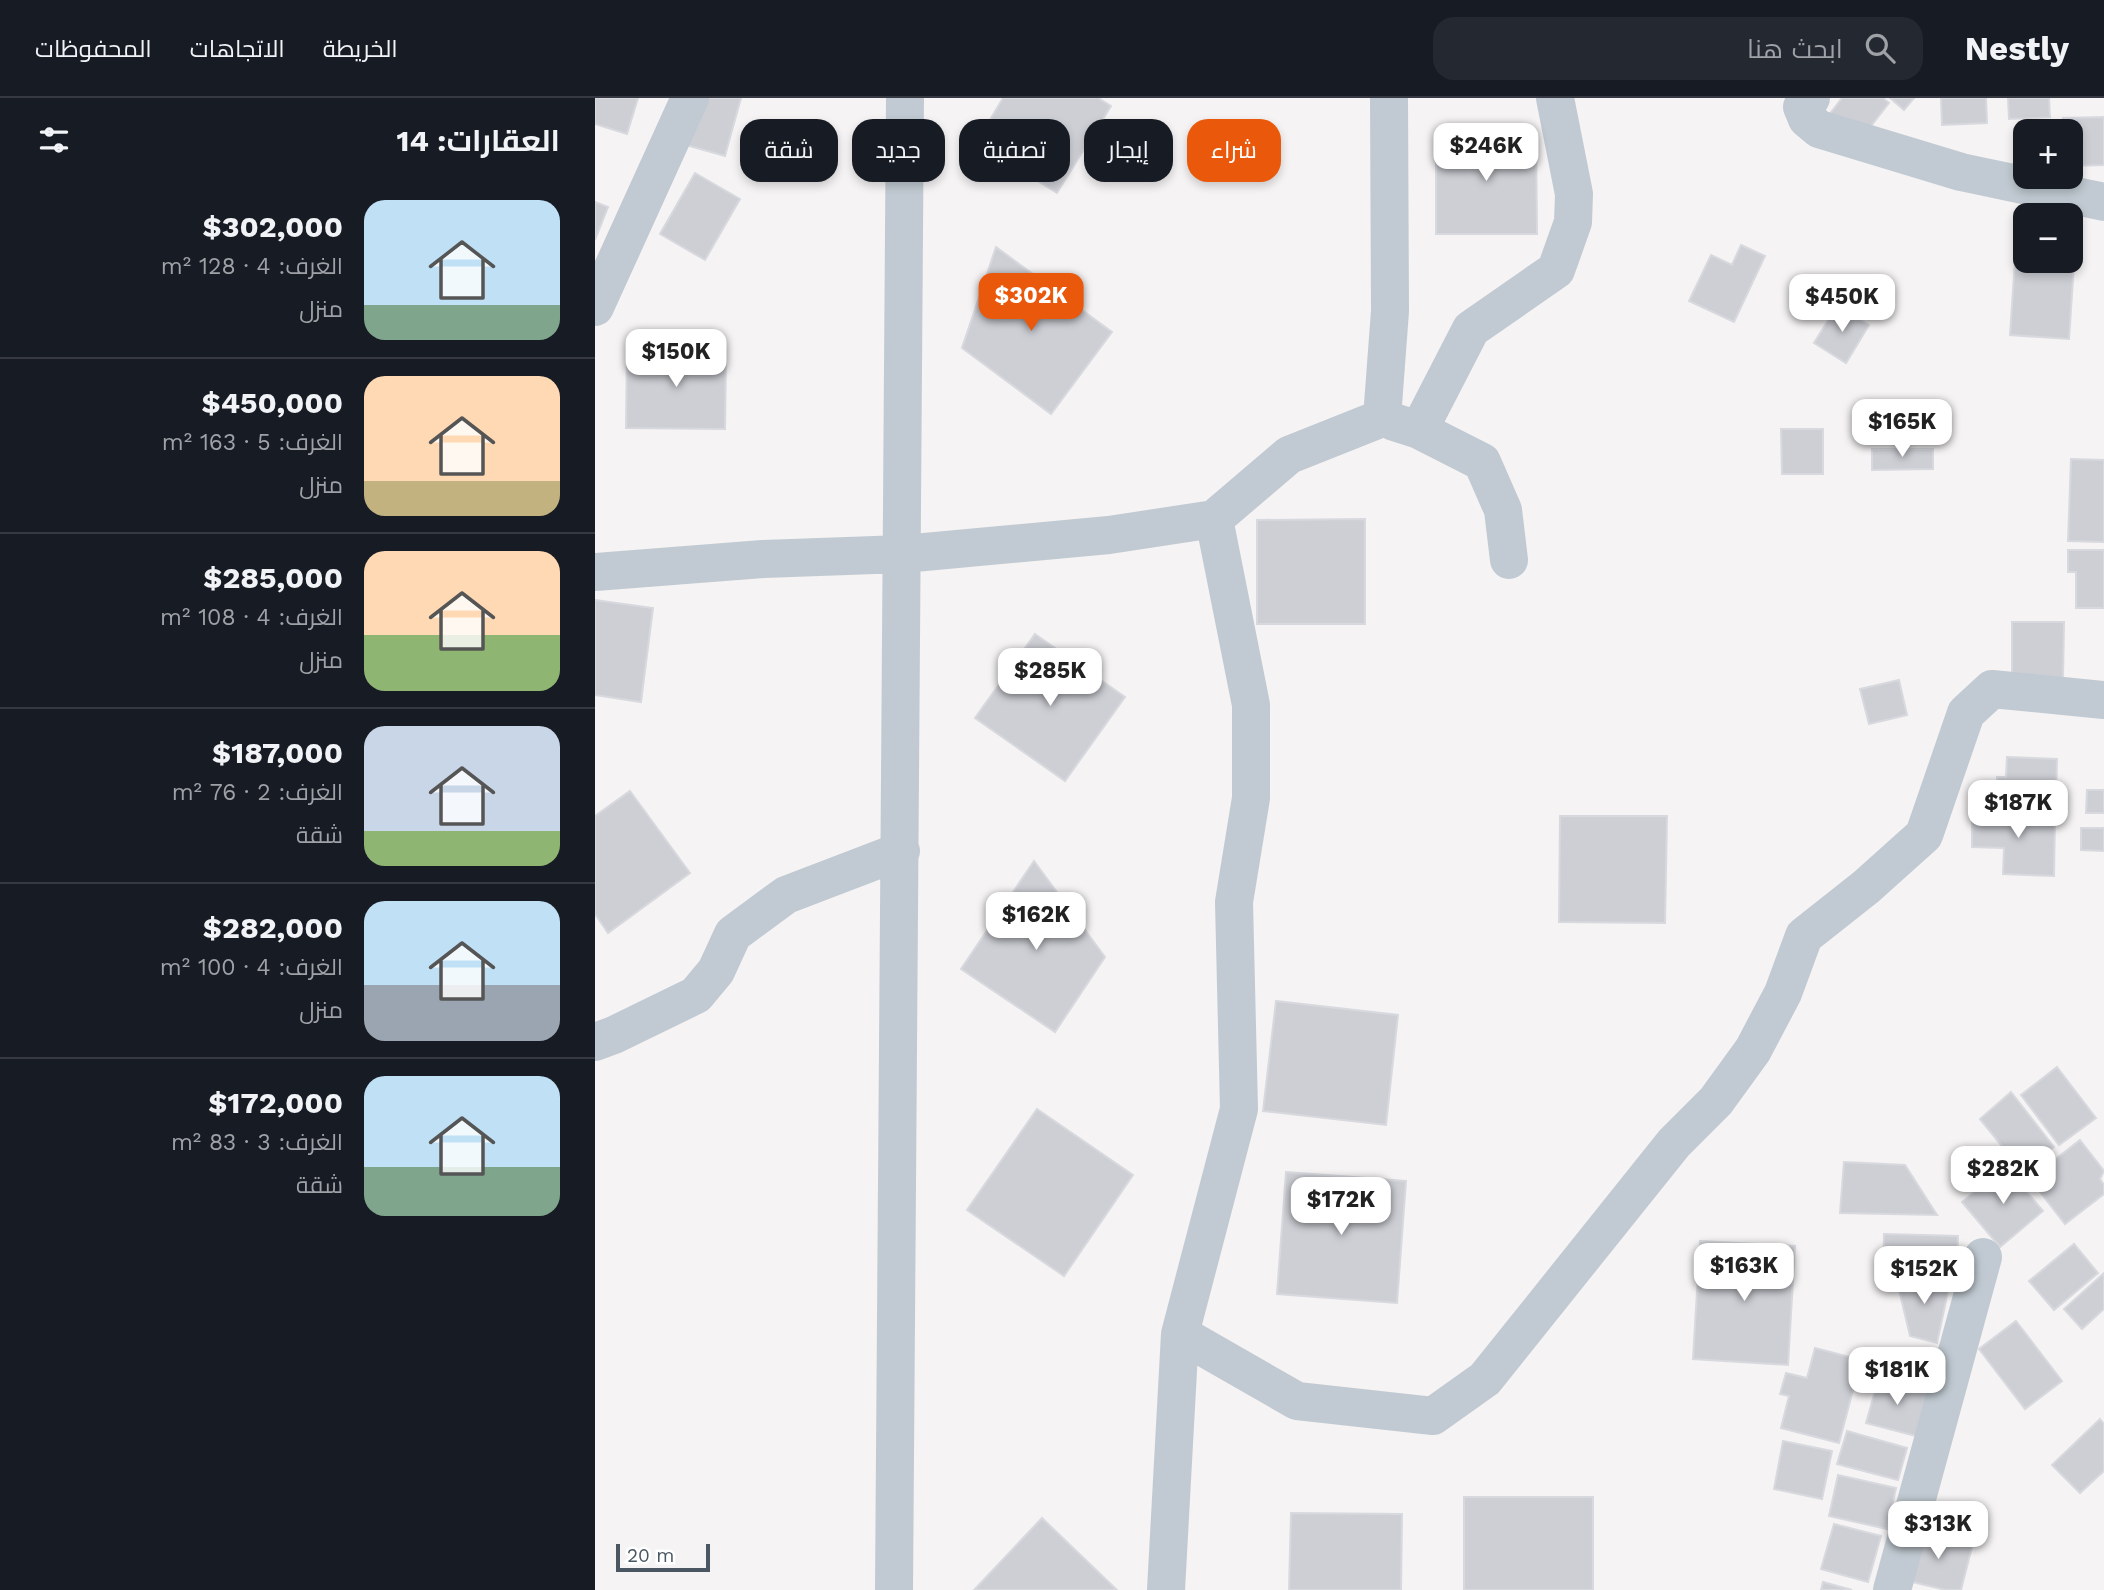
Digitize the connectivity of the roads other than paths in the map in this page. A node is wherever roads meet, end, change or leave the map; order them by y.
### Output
1 (690, 98) edge
2 (905, 98) edge
3 (1389, 98) edge
4 (1555, 98) edge
5 (1811, 98) edge
6 (2104, 202) edge
7 (595, 307) edge
8 (1383, 418) junction
9 (1419, 429) junction
10 (1214, 519) junction
11 (903, 554) junction
12 (1509, 560) dead end
13 (595, 572) edge
14 (2104, 700) edge
15 (901, 851) junction
16 (595, 1042) edge
17 (1983, 1257) dead end
18 (1180, 1334) junction
19 (894, 1590) edge
20 (1166, 1590) edge
21 (1892, 1590) edge

1 - 7 street
2 - 11 street
3 - 8 street
4 - 9 street
5 - 6 street
8 - 9 street
8 - 10 street
9 - 12 street
10 - 11 street
10 - 18 street
11 - 13 street
11 - 15 street
14 - 18 street
15 - 16 street
15 - 19 street
17 - 21 street
18 - 20 street

